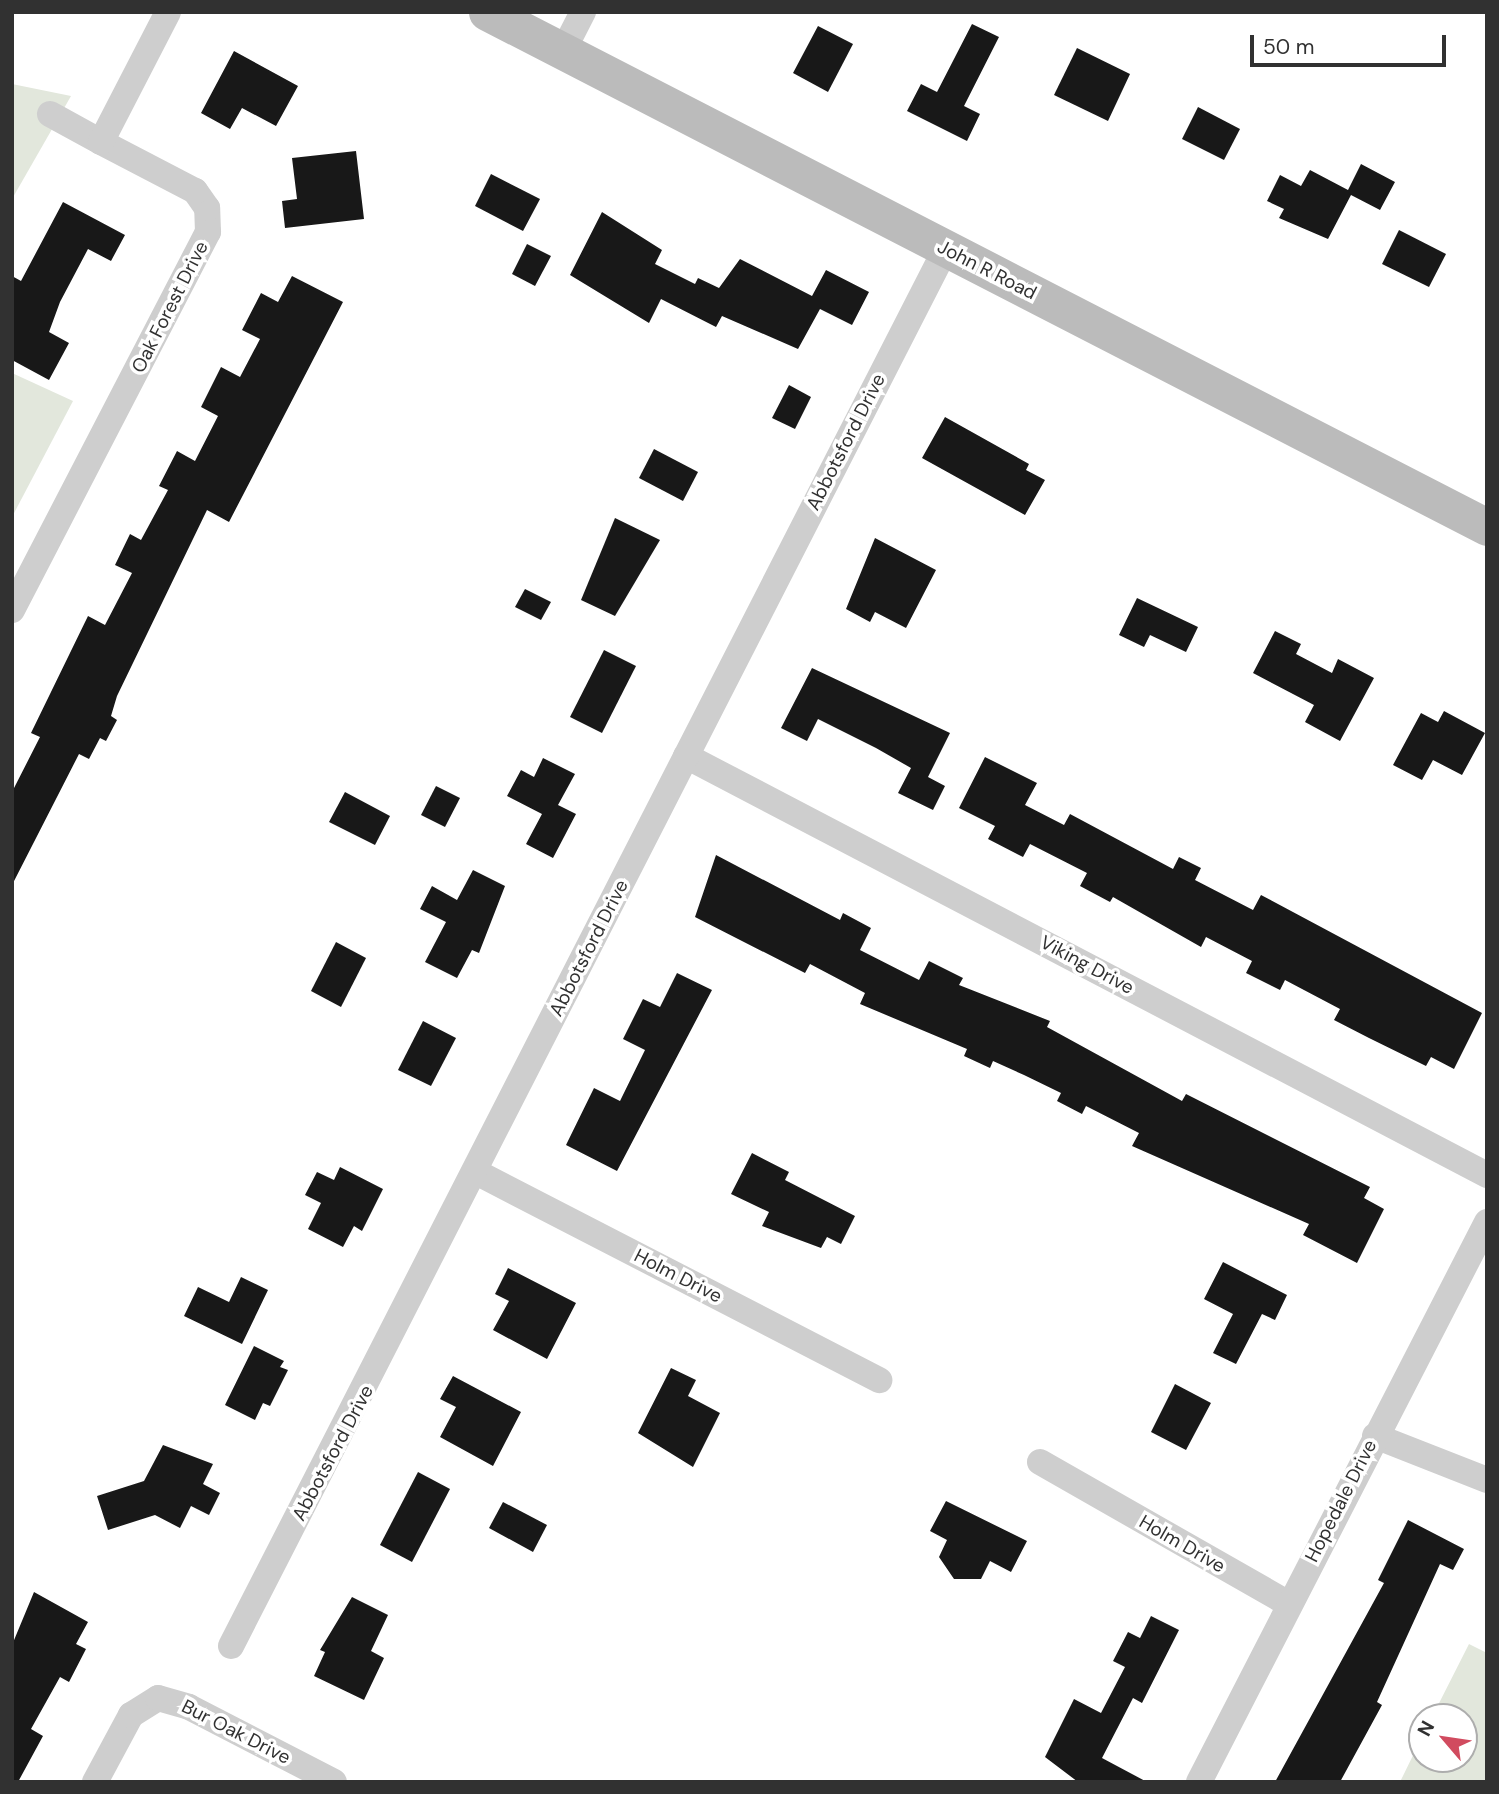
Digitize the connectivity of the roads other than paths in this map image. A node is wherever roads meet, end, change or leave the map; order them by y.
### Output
1 (169, 12) edge
2 (487, 12) edge
3 (583, 12) edge
4 (563, 51) junction
5 (50, 114) dead end
6 (101, 142) junction
7 (946, 248) junction
8 (1487, 527) edge
9 (12, 610) edge
10 (686, 756) junction
11 (476, 1172) junction
12 (1487, 1175) edge
13 (1487, 1222) edge
14 (879, 1380) dead end
15 (1375, 1436) junction
16 (1040, 1462) dead end
17 (1487, 1480) edge
18 (1289, 1604) junction
19 (231, 1646) dead end
20 (95, 1782) edge
21 (334, 1782) edge
22 (1199, 1782) edge

1 - 6 street
2 - 4 main road, John R Road
3 - 4 street
4 - 7 main road, John R Road
5 - 6 street, Oak Forest Drive
6 - 9 street, Oak Forest Drive
7 - 8 main road, John R Road
7 - 10 street, Abbotsford Drive
10 - 11 street, Abbotsford Drive
10 - 12 street, Viking Drive
11 - 14 street, Holm Drive
11 - 19 street, Abbotsford Drive
13 - 15 street, Hopedale Drive
15 - 17 street
15 - 18 street, Hopedale Drive
16 - 18 street, Holm Drive
18 - 22 street, Hopedale Drive
20 - 21 street, Bur Oak Drive

